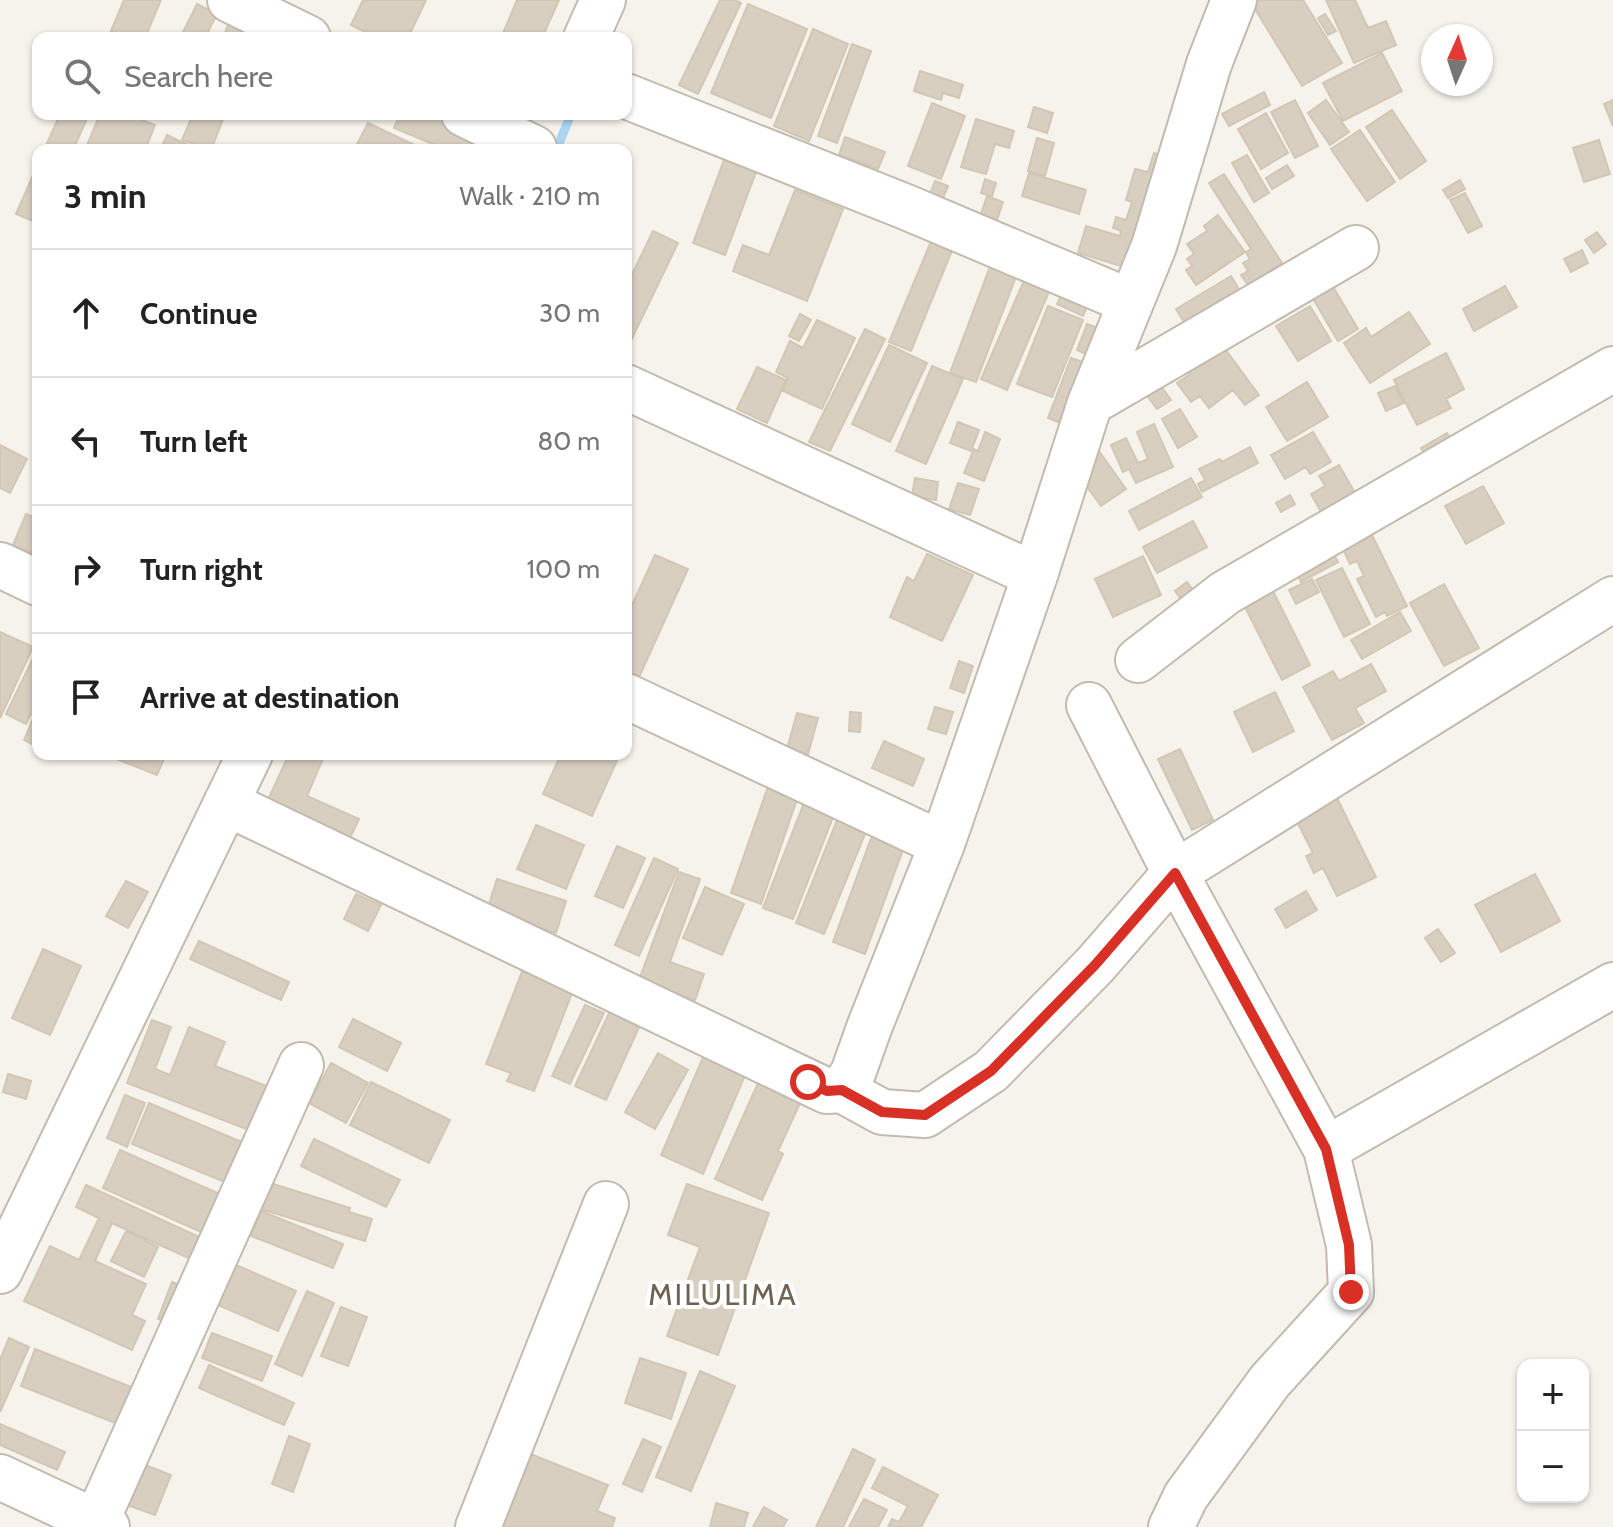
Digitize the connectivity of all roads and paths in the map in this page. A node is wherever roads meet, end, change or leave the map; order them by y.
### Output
1 (230, 0) edge
2 (603, 0) edge
3 (1234, 0) edge
4 (296, 32) edge
5 (589, 32) edge
6 (632, 98) edge
7 (484, 120) edge
8 (539, 137) edge
9 (1356, 248) dead end
10 (1131, 302) junction
11 (1613, 369) edge
12 (632, 390) edge
13 (1090, 403) junction
14 (0, 565) edge
15 (1035, 575) junction
16 (32, 580) edge
17 (1613, 599) edge
18 (1138, 660) dead end
19 (632, 699) edge
20 (1089, 705) dead end
21 (247, 760) edge
22 (226, 803) junction
23 (942, 844) junction
24 (1175, 873) junction
25 (1613, 985) edge
26 (301, 1065) dead end
27 (842, 1090) junction
28 (1326, 1149) junction
29 (606, 1204) dead end
30 (0, 1271) edge
31 (0, 1477) edge
32 (102, 1524) edge
33 (478, 1527) edge
34 (1171, 1527) edge

1 - 4 street
2 - 5 street
3 - 10 street
6 - 10 street
7 - 8 street
9 - 13 street
10 - 13 street
11 - 18 street
12 - 15 street
13 - 15 street
14 - 16 street
15 - 23 street
17 - 24 street
19 - 23 street
20 - 24 street
21 - 22 street
22 - 27 street
22 - 30 street
23 - 27 street
24 - 27 street
24 - 28 street
25 - 28 street
26 - 32 street
28 - 34 street
29 - 33 street
31 - 32 street

